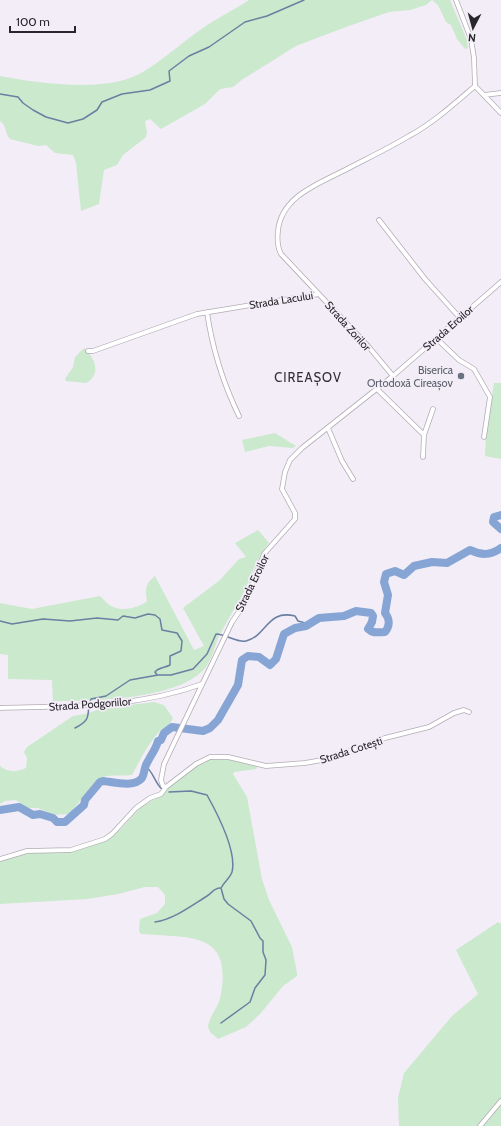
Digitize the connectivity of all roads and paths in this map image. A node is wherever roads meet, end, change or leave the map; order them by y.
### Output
1 (456, 0) edge
2 (475, 86) junction
3 (501, 93) edge
4 (484, 95) junction
5 (501, 113) edge
6 (379, 220) dead end
7 (501, 282) edge
8 (319, 294) junction
9 (207, 312) junction
10 (460, 318) junction
11 (437, 339) junction
12 (88, 351) dead end
13 (393, 376) junction
14 (378, 388) junction
15 (433, 409) dead end
16 (239, 416) dead end
17 (328, 428) junction
18 (424, 435) junction
19 (484, 437) dead end
20 (424, 457) dead end
21 (353, 480) dead end
22 (202, 684) junction
23 (0, 708) edge
24 (469, 712) dead end
25 (166, 787) junction
26 (0, 859) edge
27 (501, 1101) edge
28 (480, 1126) edge

1 - 2 street
2 - 4 street
2 - 8 street, Strada Lacului
3 - 4 street
4 - 5 street
6 - 10 street
7 - 10 street, Strada Eroilor
8 - 9 street, Strada Lacului
8 - 13 street, Strada Zorilor
9 - 12 street, Strada Lacului
9 - 16 street
10 - 11 street, Strada Eroilor
11 - 13 street, Strada Eroilor
11 - 19 street
13 - 14 street, Strada Eroilor
14 - 17 street, Strada Eroilor
14 - 18 street
15 - 18 street
17 - 21 street
17 - 22 street, Strada Eroilor
18 - 20 street
22 - 23 street, Strada Podgoriilor
22 - 25 street, Strada Eroilor
24 - 25 street, Strada Cotești
25 - 26 street
27 - 28 street

